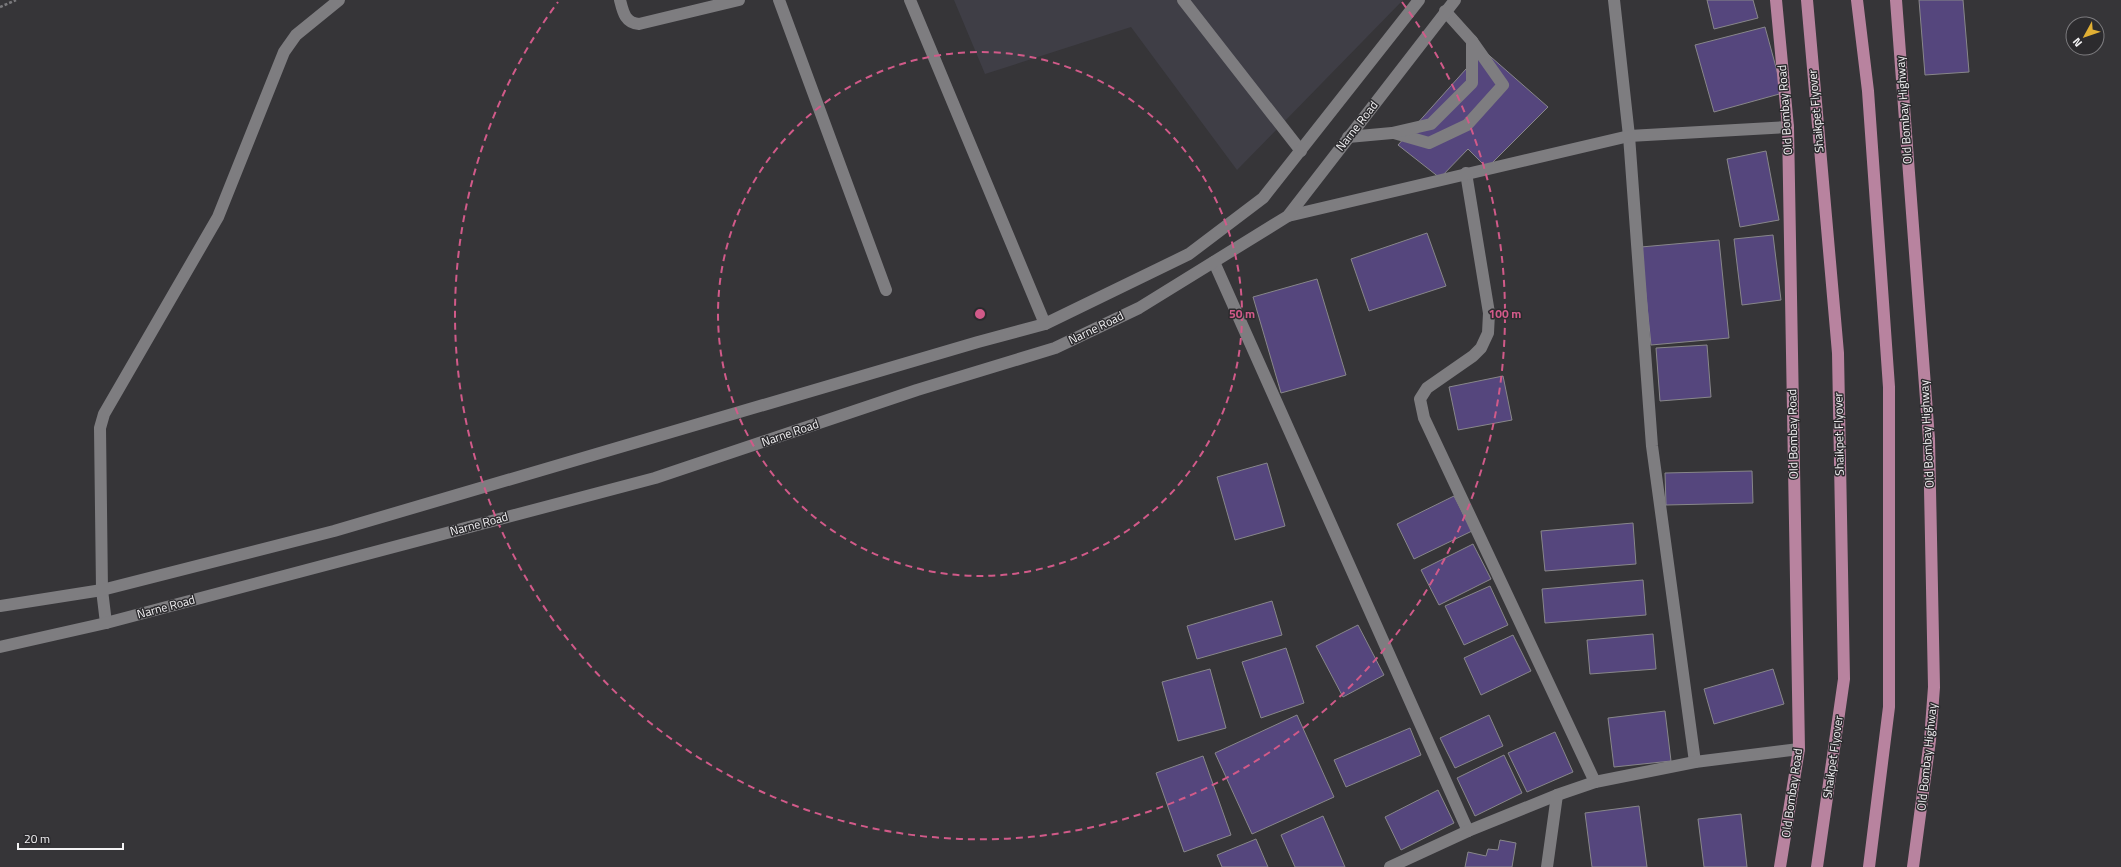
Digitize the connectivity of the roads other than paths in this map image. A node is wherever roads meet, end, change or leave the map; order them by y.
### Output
1 (339, 0) edge
2 (620, 0) edge
3 (739, 0) edge
4 (779, 0) edge
5 (910, 0) edge
6 (1183, 0) edge
7 (1419, 0) edge
8 (1455, 0) edge
9 (1614, 0) edge
10 (1776, 0) edge
11 (1807, 0) edge
12 (1857, 0) edge
13 (1896, 0) edge
14 (1445, 11) junction
15 (1472, 41) junction
16 (1788, 127) junction
17 (1392, 133) junction
18 (1629, 136) junction
19 (1348, 138) junction
20 (1301, 151) junction
21 (1466, 173) junction
22 (1288, 216) junction
23 (1214, 262) junction
24 (886, 290) dead end
25 (1045, 324) junction
26 (102, 590) junction
27 (0, 606) edge
28 (106, 623) junction
29 (0, 647) edge
30 (1799, 749) junction
31 (1695, 762) junction
32 (1595, 782) junction
33 (1557, 795) junction
34 (1468, 831) junction
35 (1390, 867) edge
36 (1547, 867) edge
37 (1780, 867) edge
38 (1817, 867) edge
39 (1869, 867) edge
40 (1913, 867) edge

1 - 26 street
2 - 3 street
4 - 24 street
5 - 25 street
6 - 20 street
7 - 20 street
8 - 14 street, Narne Road
9 - 18 street
10 - 16 main road, Old Bombay Road
11 - 38 main road, Shaikpet Flyover
12 - 39 main road
13 - 40 main road, Old Bombay Highway
14 - 15 street
14 - 19 street, Narne Road
15 - 17 street
15 - 17 street
16 - 18 street
16 - 30 main road, Old Bombay Road
17 - 19 street
18 - 21 street
18 - 31 street
19 - 22 street, Narne Road
20 - 25 street
21 - 22 street
21 - 32 street
22 - 23 street, Narne Road
23 - 28 street, Narne Road
23 - 34 street
25 - 26 street
26 - 27 street
26 - 28 street
28 - 29 street, Narne Road
30 - 31 street
30 - 37 main road, Old Bombay Road
31 - 32 street
32 - 33 street
33 - 34 street
33 - 36 street
34 - 35 street

